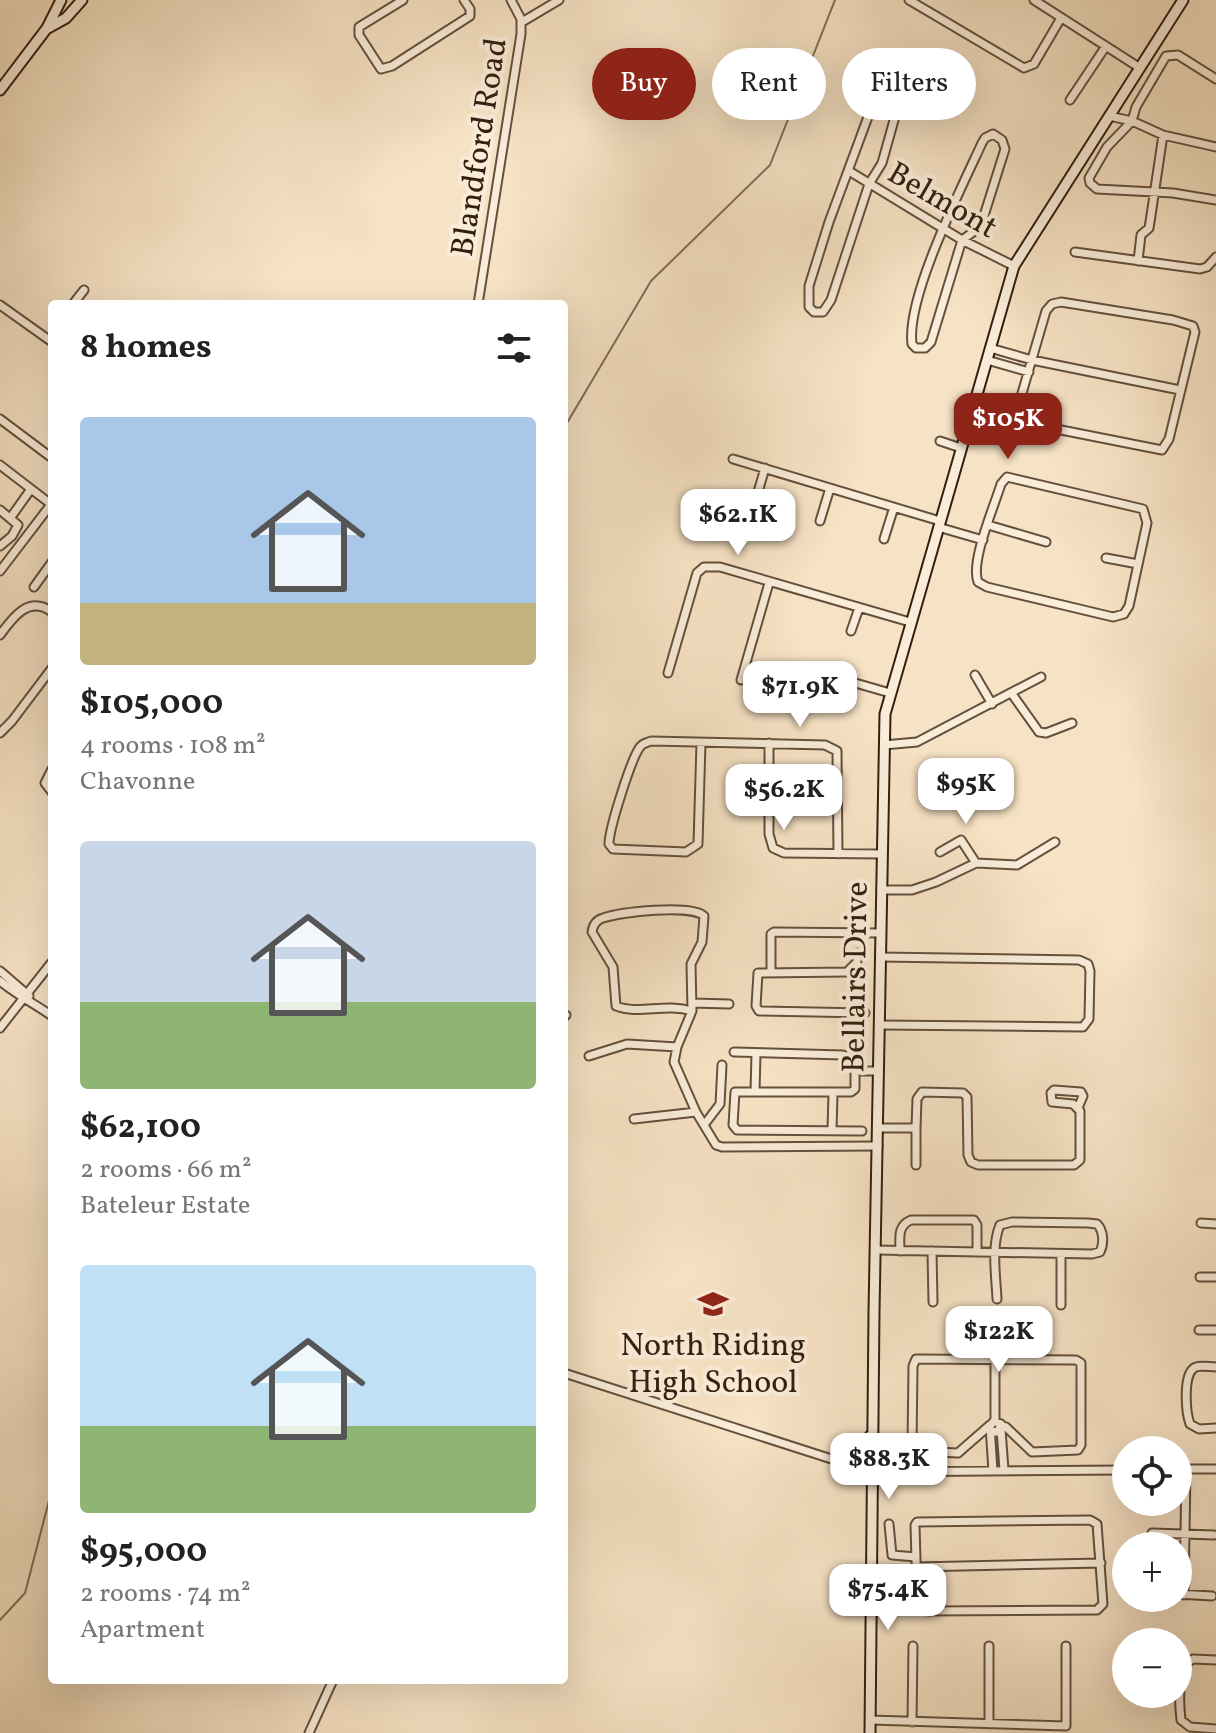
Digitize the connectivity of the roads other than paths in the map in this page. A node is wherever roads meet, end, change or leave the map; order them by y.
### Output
1 (61, 0) edge
2 (82, 0) edge
3 (403, 0) edge
4 (464, 0) edge
5 (511, 0) edge
6 (559, 0) edge
7 (909, 0) edge
8 (1034, 0) edge
9 (1183, 0) edge
10 (1061, 18) junction
11 (522, 22) junction
12 (47, 28) junction
13 (1106, 46) junction
14 (1140, 68) junction
15 (1216, 79) edge
16 (0, 90) edge
17 (1070, 100) dead end
18 (1109, 116) junction
19 (1132, 121) junction
20 (1163, 135) junction
21 (1216, 147) edge
22 (849, 171) junction
23 (869, 184) junction
24 (1153, 193) junction
25 (1216, 200) edge
26 (943, 229) junction
27 (962, 240) junction
28 (1075, 252) dead end
29 (1216, 257) edge
30 (1138, 261) junction
31 (1014, 266) junction
32 (84, 290) dead end
33 (76, 300) edge
34 (479, 300) edge
35 (0, 305) edge
36 (48, 336) edge
37 (990, 348) junction
38 (987, 360) junction
39 (1032, 360) junction
40 (1029, 372) junction
41 (1180, 390) junction
42 (0, 419) edge
43 (940, 441) dead end
44 (961, 448) junction
45 (48, 455) edge
46 (733, 459) dead end
47 (0, 465) edge
48 (765, 468) junction
49 (830, 488) junction
50 (31, 489) junction
51 (48, 501) edge
52 (755, 502) dead end
53 (894, 507) junction
54 (48, 509) edge
55 (0, 510) edge
56 (11, 517) junction
57 (820, 521) dead end
58 (939, 524) junction
59 (988, 525) junction
60 (884, 539) dead end
61 (983, 540) junction
62 (1046, 542) dead end
63 (0, 546) edge
64 (1106, 558) dead end
65 (1138, 564) junction
66 (0, 571) edge
67 (48, 571) edge
68 (769, 583) junction
69 (34, 587) dead end
70 (859, 608) junction
71 (48, 610) edge
72 (910, 622) junction
73 (851, 631) dead end
74 (0, 635) edge
75 (48, 673) edge
76 (668, 673) dead end
77 (975, 675) dead end
78 (1041, 677) dead end
79 (741, 680) dead end
80 (890, 693) junction
81 (1012, 694) junction
82 (807, 699) dead end
83 (992, 704) junction
84 (1072, 723) dead end
85 (0, 733) edge
86 (701, 743) junction
87 (769, 743) junction
88 (884, 745) junction
89 (1055, 842) dead end
90 (940, 852) dead end
91 (838, 854) junction
92 (882, 854) junction
93 (976, 863) junction
94 (881, 890) junction
95 (881, 933) junction
96 (857, 953) dead end
97 (880, 957) junction
98 (48, 967) edge
99 (0, 971) edge
100 (771, 972) junction
101 (0, 981) edge
102 (25, 996) junction
103 (729, 1004) dead end
104 (692, 1007) junction
105 (48, 1013) edge
106 (865, 1013) dead end
107 (880, 1025) junction
108 (0, 1028) edge
109 (677, 1047) junction
110 (734, 1052) dead end
111 (756, 1053) junction
112 (589, 1056) dead end
113 (722, 1065) dead end
114 (855, 1071) junction
115 (879, 1071) junction
116 (755, 1092) junction
117 (833, 1093) junction
118 (1078, 1108) dead end
119 (696, 1112) junction
120 (634, 1119) dead end
121 (704, 1125) junction
122 (878, 1128) junction
123 (916, 1128) junction
124 (832, 1131) junction
125 (862, 1131) dead end
126 (878, 1146) junction
127 (916, 1165) dead end
128 (1201, 1223) dead end
129 (1216, 1224) edge
130 (876, 1250) junction
131 (900, 1251) junction
132 (932, 1251) junction
133 (977, 1252) junction
134 (996, 1252) junction
135 (1061, 1254) junction
136 (1200, 1277) dead end
137 (1216, 1277) edge
138 (997, 1299) dead end
139 (933, 1302) dead end
140 (1061, 1305) dead end
141 (1199, 1330) dead end
142 (1216, 1330) edge
143 (995, 1359) junction
144 (1216, 1367) edge
145 (568, 1374) edge
146 (996, 1427) junction
147 (1216, 1428) edge
148 (872, 1430) junction
149 (840, 1461) junction
150 (1192, 1469) edge
151 (1216, 1469) edge
152 (1004, 1470) junction
153 (1112, 1470) edge
154 (993, 1471) junction
155 (872, 1472) junction
156 (889, 1524) dead end
157 (1192, 1534) edge
158 (1214, 1535) edge
159 (916, 1557) junction
160 (1101, 1563) junction
161 (916, 1571) junction
162 (872, 1575) junction
163 (840, 1582) dead end
164 (872, 1593) junction
165 (917, 1595) junction
166 (1192, 1595) edge
167 (1212, 1596) dead end
168 (913, 1646) dead end
169 (989, 1646) dead end
170 (1066, 1646) dead end
171 (1216, 1660) edge
172 (331, 1684) edge
173 (870, 1720) junction
174 (912, 1722) junction
175 (989, 1724) junction
176 (1216, 1729) edge
177 (309, 1733) edge
178 (870, 1733) edge

1 - 12 street
2 - 12 street
3 - 4 street
5 - 11 street, Blandford Road
6 - 11 street
7 - 10 street
8 - 10 street
9 - 14 street, Bellairs Drive
10 - 13 street
11 - 34 street, Blandford Road
12 - 16 street
13 - 14 street
13 - 17 street
14 - 18 street, Bellairs Drive
15 - 19 street
18 - 19 street
18 - 31 street, Bellairs Drive
19 - 20 street
19 - 24 street
20 - 21 street
20 - 24 street
22 - 23 street, Belmont
22 - 23 street
22 - 23 street
23 - 26 street, Belmont
24 - 25 street
24 - 30 street
26 - 27 street, Belmont
26 - 27 street
26 - 27 street
27 - 31 street, Belmont
28 - 30 street
29 - 30 street
31 - 37 street, Bellairs Drive
32 - 33 street
35 - 36 street
37 - 38 street, Bellairs Drive
37 - 39 street
38 - 40 street
38 - 44 street, Bellairs Drive
39 - 40 street
39 - 41 street
39 - 41 street
40 - 41 street
42 - 45 street
43 - 44 street
44 - 58 street, Bellairs Drive
46 - 48 street
47 - 50 street
48 - 49 street
48 - 52 street
49 - 53 street
49 - 57 street
50 - 51 street
50 - 56 street
53 - 58 street
53 - 60 street
54 - 66 street
55 - 56 street
56 - 63 street
58 - 61 street
58 - 72 street, Bellairs Drive
59 - 61 street
59 - 62 street
59 - 65 street
61 - 65 street
64 - 65 street
67 - 69 street
68 - 70 street
68 - 76 street
68 - 79 street
70 - 72 street
70 - 73 street
71 - 74 street
72 - 80 street, Bellairs Drive
75 - 85 street
77 - 83 street
78 - 81 street
80 - 82 street
80 - 88 street, Bellairs Drive
81 - 83 street
81 - 84 street
83 - 88 street
86 - 86 street
86 - 87 street
87 - 91 street
87 - 91 street
88 - 92 street, Bellairs Drive
89 - 93 street
90 - 93 street
91 - 92 street
92 - 94 street, Bellairs Drive
93 - 94 street
94 - 95 street, Bellairs Drive
95 - 97 street, Bellairs Drive
95 - 100 street
96 - 100 street
97 - 107 street, Bellairs Drive
97 - 107 street
98 - 102 street
99 - 102 street
100 - 106 street
101 - 102 street
102 - 105 street
102 - 108 street
103 - 104 street
104 - 104 street
104 - 109 street
107 - 115 street, Bellairs Drive
109 - 112 street
109 - 119 street
110 - 111 street
111 - 114 street
111 - 116 street
113 - 121 street
114 - 115 street
114 - 117 street
115 - 122 street, Bellairs Drive
116 - 117 street
116 - 124 street
117 - 124 street
118 - 123 street
119 - 120 street
119 - 121 street
121 - 126 street
122 - 123 street
122 - 126 street, Bellairs Drive
123 - 127 street
124 - 125 street
126 - 130 street, Bellairs Drive
128 - 129 street
130 - 131 street
130 - 148 street, Bellairs Drive
131 - 132 street
131 - 133 street
132 - 133 street
132 - 139 street
133 - 134 street
134 - 135 street
134 - 135 street
134 - 138 street
135 - 140 street
136 - 137 street
141 - 142 street
143 - 146 street
143 - 146 street
143 - 146 street
144 - 147 street
145 - 149 street
146 - 152 street
146 - 154 street
148 - 149 street
148 - 155 street, Bellairs Drive
149 - 155 street
150 - 151 street
152 - 153 street
152 - 154 street
154 - 155 street
155 - 162 street, Bellairs Drive
156 - 159 street
157 - 158 street
159 - 160 street
159 - 161 street
160 - 161 street
160 - 165 street
161 - 162 street
161 - 165 street
162 - 164 street, Bellairs Drive
163 - 164 street
164 - 165 street
164 - 173 street, Bellairs Drive
166 - 167 street
168 - 174 street
169 - 175 street
170 - 175 street
171 - 176 street
172 - 177 street
173 - 174 street
173 - 178 street, Bellairs Drive
174 - 175 street

